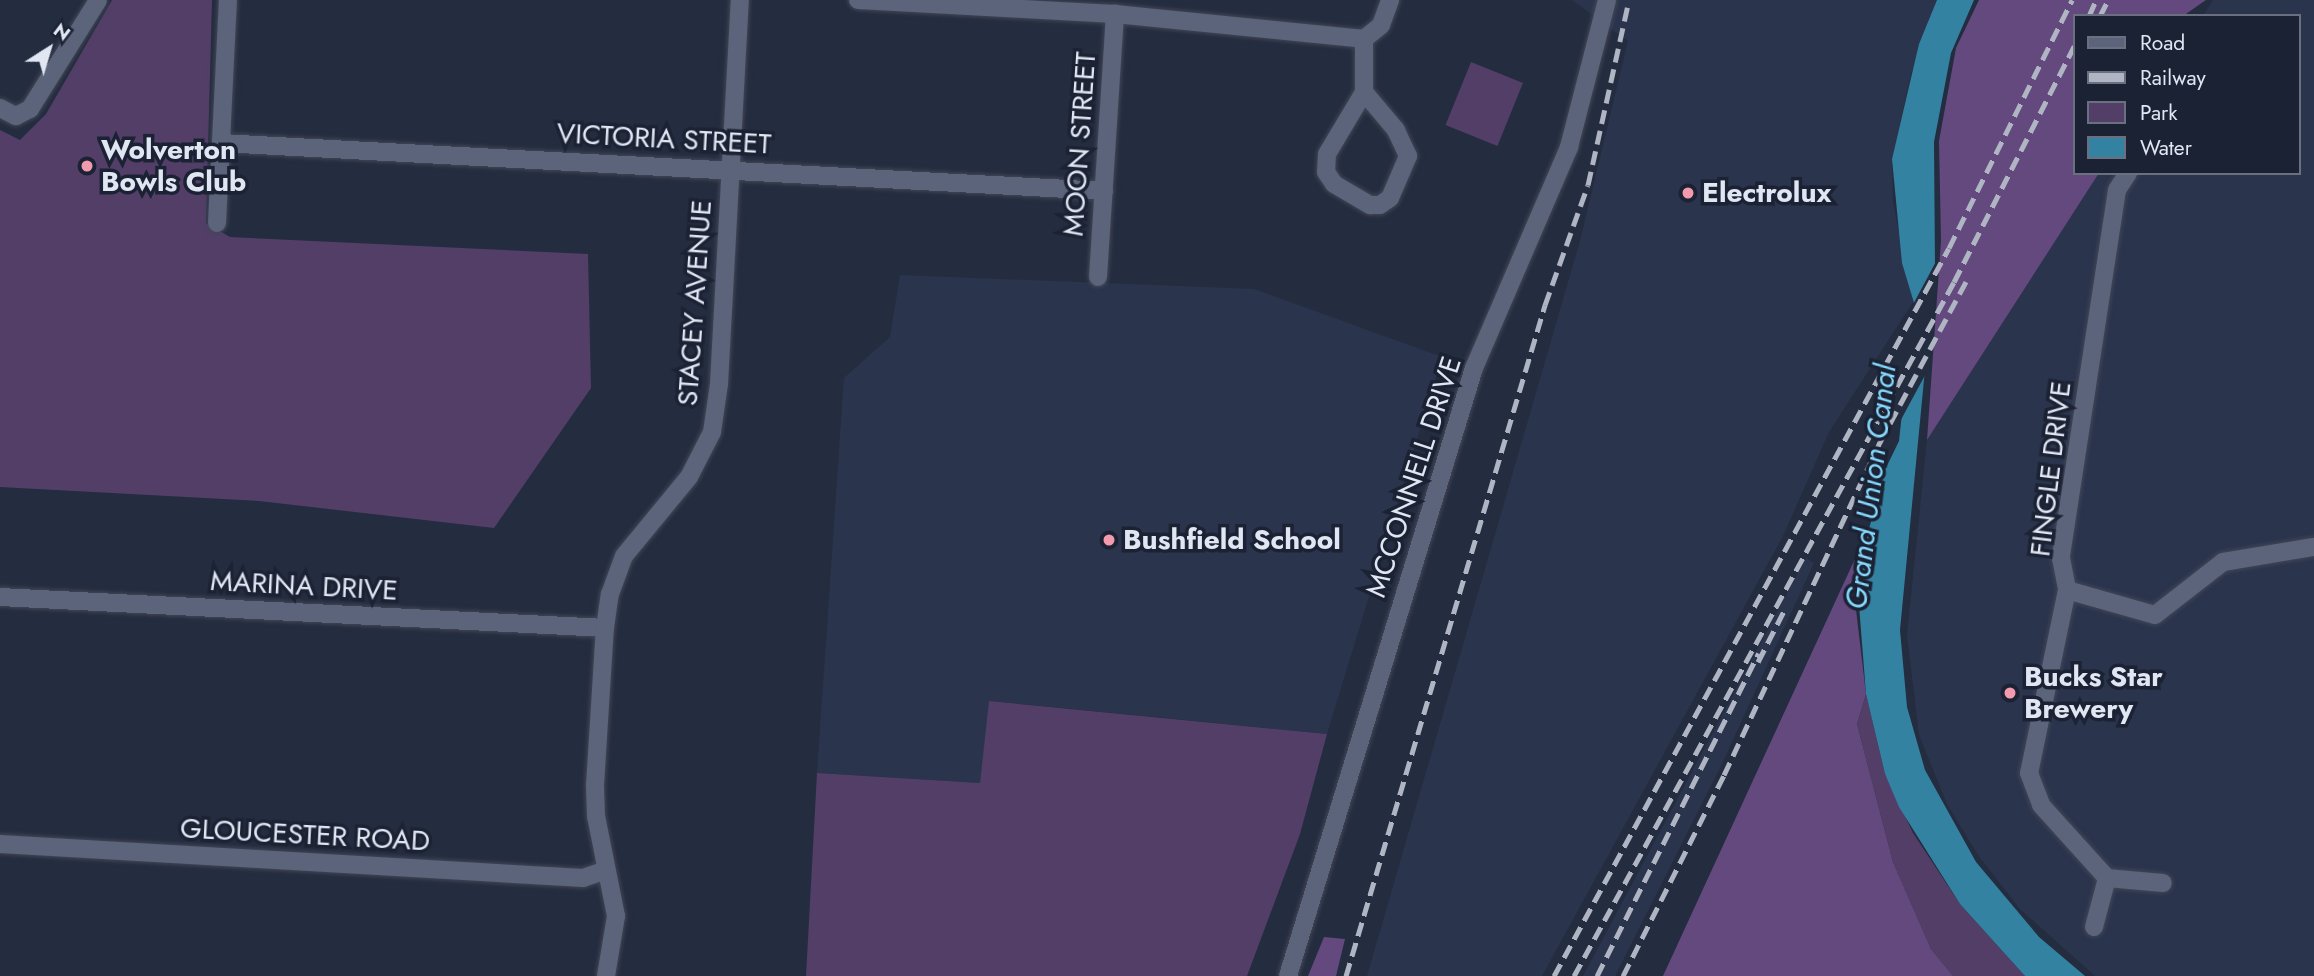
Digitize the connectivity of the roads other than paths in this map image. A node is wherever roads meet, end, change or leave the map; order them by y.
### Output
1 (98, 0) edge
2 (228, 0) edge
3 (740, 0) edge
4 (858, 0) edge
5 (1390, 0) edge
6 (1607, 0) edge
7 (1115, 14) junction
8 (1364, 39) junction
9 (1364, 92) junction
10 (0, 108) edge
11 (221, 143) junction
12 (731, 169) junction
13 (2127, 175) edge
14 (1104, 191) junction
15 (217, 223) dead end
16 (1098, 277) dead end
17 (2314, 547) edge
18 (2067, 590) junction
19 (0, 597) edge
20 (605, 628) junction
21 (0, 844) edge
22 (606, 870) junction
23 (2108, 878) junction
24 (2163, 883) dead end
25 (2094, 927) dead end
26 (606, 976) edge
27 (1288, 976) edge

1 - 10 street
2 - 11 street
3 - 12 street, STACEY AVENUE
4 - 7 street
5 - 8 street
6 - 27 street, MCCONNELL DRIVE
7 - 8 street
7 - 14 street, MOON STREET
8 - 9 street
9 - 9 street
11 - 12 street, VICTORIA STREET
11 - 15 street
12 - 14 street, VICTORIA STREET
12 - 20 street, STACEY AVENUE
13 - 18 street, FINGLE DRIVE
14 - 16 street, MOON STREET
17 - 18 street, FINGLE DRIVE
18 - 23 street
19 - 20 street, MARINA DRIVE
20 - 22 street, STACEY AVENUE
21 - 22 street, GLOUCESTER ROAD
22 - 26 street, STACEY AVENUE
23 - 24 street
23 - 25 street

